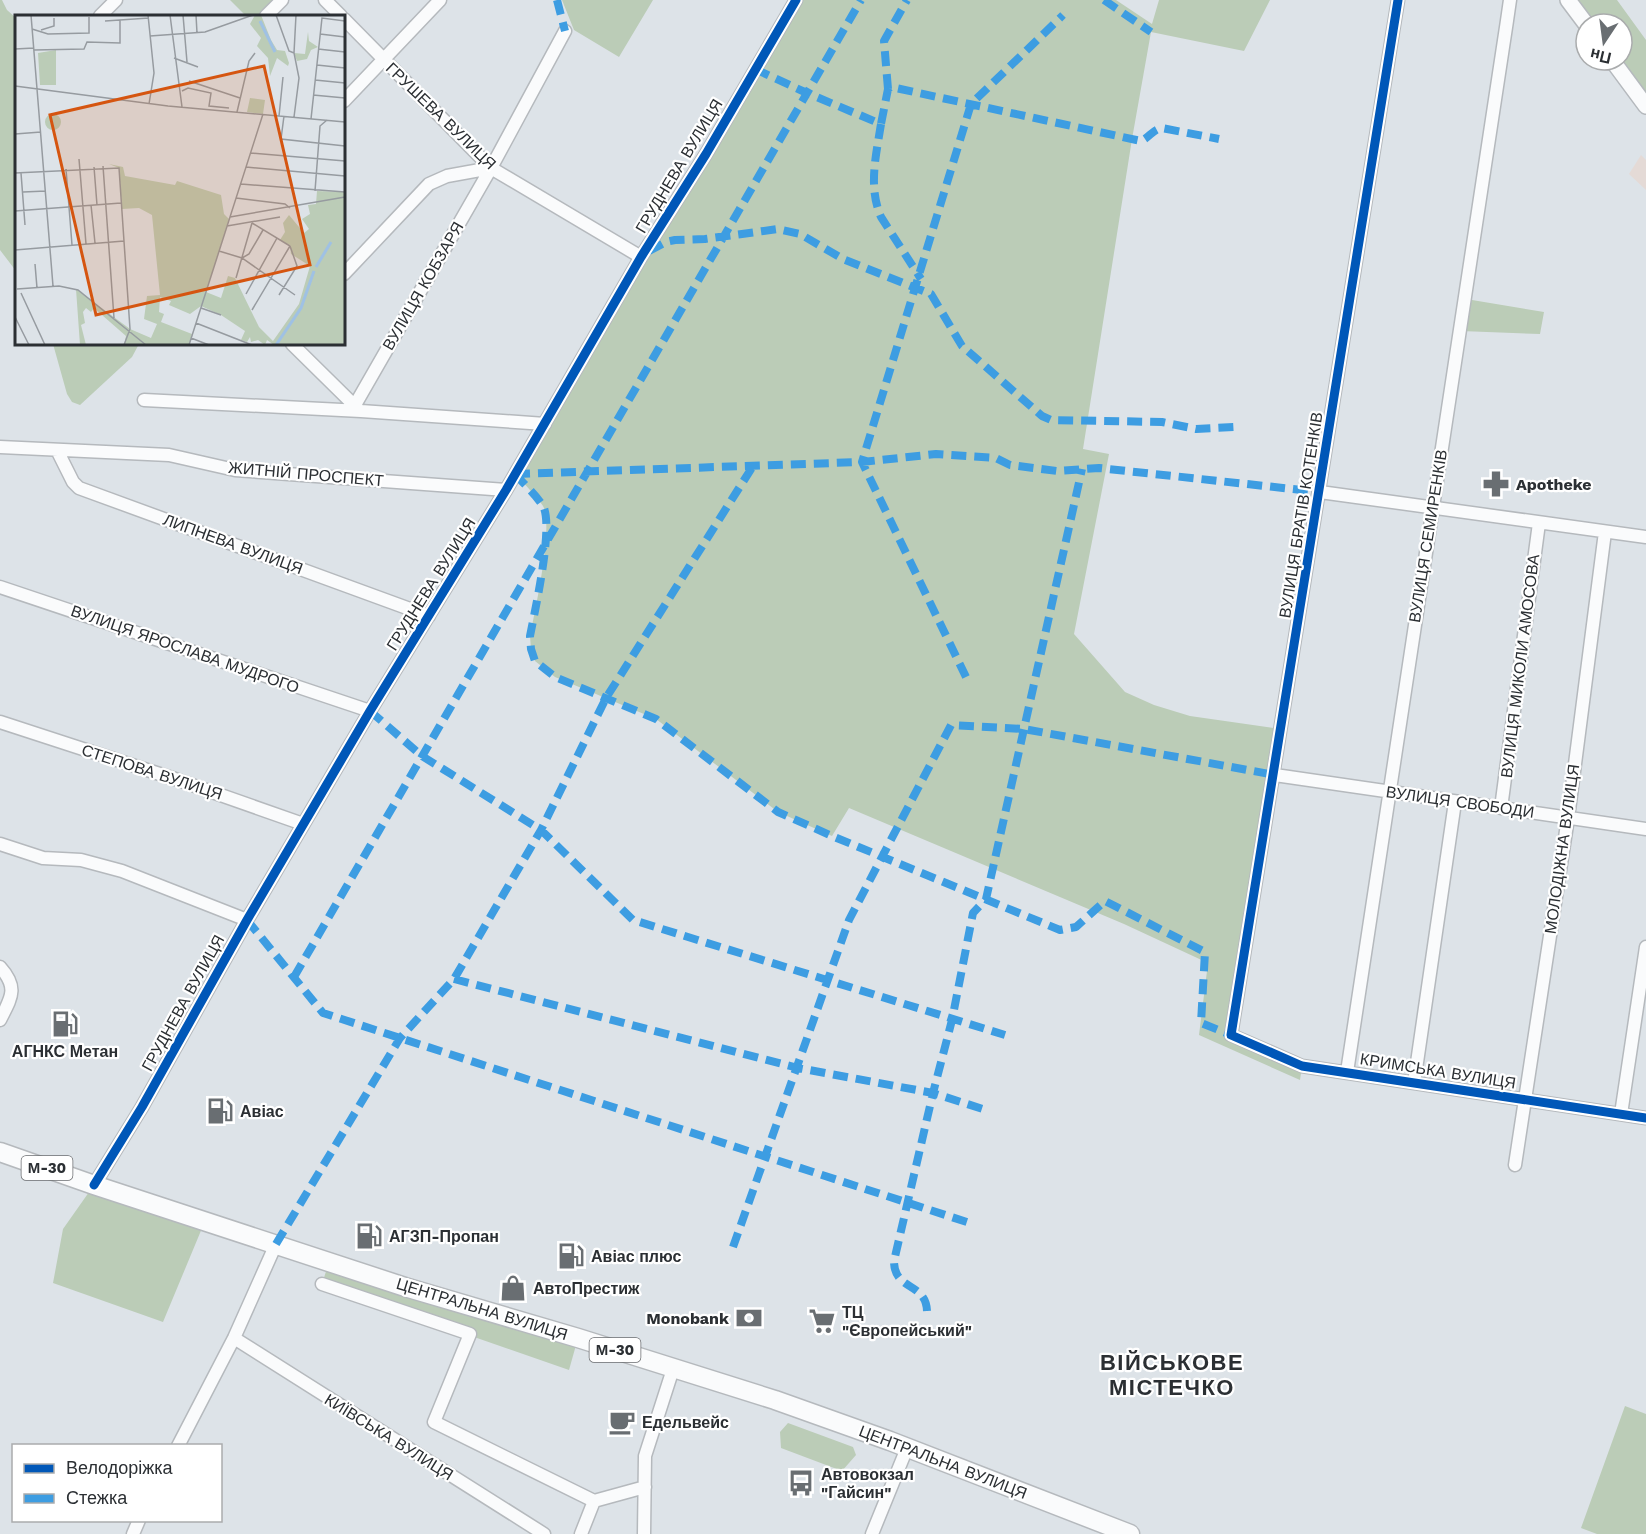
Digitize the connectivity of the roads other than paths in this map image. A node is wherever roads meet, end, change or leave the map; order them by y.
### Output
1 (116, 0) edge
2 (282, 0) edge
3 (326, 0) edge
4 (440, 0) edge
5 (796, 0) edge
6 (1398, 0) edge
7 (1510, 0) edge
8 (101, 15) edge
9 (267, 15) edge
10 (340, 15) edge
11 (345, 20) edge
12 (565, 31) dead end
13 (384, 60) junction
14 (1621, 72) edge
15 (345, 100) edge
16 (1646, 106) edge
17 (491, 168) junction
18 (641, 257) junction
19 (345, 273) edge
20 (293, 345) edge
21 (144, 400) dead end
22 (358, 408) junction
23 (545, 424) junction
24 (0, 447) edge
25 (57, 450) junction
26 (506, 490) junction
27 (1320, 492) junction
28 (1433, 508) junction
29 (1539, 523) junction
30 (1605, 532) junction
31 (1646, 537) edge
32 (0, 587) edge
33 (429, 616) junction
34 (370, 711) junction
35 (0, 722) edge
36 (1275, 775) junction
37 (1388, 792) junction
38 (1455, 802) junction
39 (1501, 808) junction
40 (1568, 818) junction
41 (303, 824) junction
42 (1646, 829) edge
43 (0, 844) edge
44 (247, 920) junction
45 (1646, 947) edge
46 (0, 967) edge
47 (0, 1020) edge
48 (1231, 1035) joint
49 (1347, 1072) junction
50 (1414, 1083) junction
51 (1524, 1099) junction
52 (1621, 1114) junction
53 (1646, 1118) edge
54 (0, 1152) edge
55 (1515, 1165) dead end
56 (94, 1185) junction
57 (276, 1244) junction
58 (322, 1284) dead end
59 (234, 1338) junction
60 (673, 1369) junction
61 (179, 1444) edge
62 (908, 1448) junction
63 (645, 1487) junction
64 (594, 1501) junction
65 (544, 1534) edge
66 (581, 1534) edge
67 (644, 1534) edge
68 (872, 1534) edge
69 (1130, 1534) edge

1 - 8 street
2 - 9 street
3 - 10 street, ГРУШЕВА ВУЛИЦЯ
4 - 13 street
5 - 18 street, ГРУДНЕВА ВУЛИЦЯ
6 - 27 street, ВУЛИЦЯ БРАТІВ КОТЕНКІВ
7 - 28 street, ВУЛИЦЯ СЕМИРЕНКІВ
11 - 13 street, ГРУШЕВА ВУЛИЦЯ
12 - 17 street, ВУЛИЦЯ КОБЗАРЯ
13 - 15 street
13 - 17 street, ГРУШЕВА ВУЛИЦЯ
14 - 16 main road
17 - 18 street, ГРУШЕВА ВУЛИЦЯ
17 - 19 street
17 - 22 street, ВУЛИЦЯ КОБЗАРЯ
18 - 23 street, ГРУДНЕВА ВУЛИЦЯ
20 - 22 street
21 - 22 street
22 - 23 street
23 - 26 street, ГРУДНЕВА ВУЛИЦЯ
24 - 25 street, ЖИТНІЙ ПРОСПЕКТ
25 - 26 street, ЖИТНІЙ ПРОСПЕКТ
25 - 33 street, ЛИПНЕВА ВУЛИЦЯ
26 - 33 street, ГРУДНЕВА ВУЛИЦЯ
27 - 28 street
27 - 36 street, ВУЛИЦЯ БРАТІВ КОТЕНКІВ
28 - 29 street
28 - 37 street, ВУЛИЦЯ СЕМИРЕНКІВ
29 - 30 street
29 - 39 street, ВУЛИЦЯ МИКОЛИ АМОСОВА
30 - 31 street
30 - 40 street, МОЛОДІЖНА ВУЛИЦЯ
32 - 34 street, ВУЛИЦЯ ЯРОСЛАВА МУДРОГО
33 - 34 street, ГРУДНЕВА ВУЛИЦЯ
34 - 41 street, ГРУДНЕВА ВУЛИЦЯ
35 - 41 street, СТЕПОВА ВУЛИЦЯ
36 - 37 street, ВУЛИЦЯ СВОБОДИ
36 - 48 street, ВУЛИЦЯ БРАТІВ КОТЕНКІВ
37 - 38 street, ВУЛИЦЯ СВОБОДИ
37 - 49 street, ВУЛИЦЯ СЕМИРЕНКІВ
38 - 39 street, ВУЛИЦЯ СВОБОДИ
38 - 50 street
39 - 40 street, ВУЛИЦЯ СВОБОДИ
40 - 42 street, ВУЛИЦЯ СВОБОДИ
40 - 51 street, МОЛОДІЖНА ВУЛИЦЯ
41 - 44 street, ГРУДНЕВА ВУЛИЦЯ
43 - 44 street
44 - 56 street, ГРУДНЕВА ВУЛИЦЯ
45 - 52 street
46 - 47 street
48 - 49 street, КРИМСЬКА ВУЛИЦЯ
49 - 50 street, КРИМСЬКА ВУЛИЦЯ
50 - 51 street, КРИМСЬКА ВУЛИЦЯ
51 - 52 street, КРИМСЬКА ВУЛИЦЯ
51 - 55 street, МОЛОДІЖНА ВУЛИЦЯ
52 - 53 street, КРИМСЬКА ВУЛИЦЯ
54 - 56 highway, ЦЕНТРАЛЬНА ВУЛИЦЯ / М-30
56 - 57 highway, ЦЕНТРАЛЬНА ВУЛИЦЯ / М-30
57 - 59 street
57 - 60 highway, ЦЕНТРАЛЬНА ВУЛИЦЯ / М-30
58 - 64 street
59 - 61 street
59 - 65 street, КИЇВСЬКА ВУЛИЦЯ
60 - 62 highway, ЦЕНТРАЛЬНА ВУЛИЦЯ / М-30
60 - 63 street
62 - 68 street
62 - 69 highway, ЦЕНТРАЛЬНА ВУЛИЦЯ / М-30
63 - 64 street
63 - 67 street
64 - 66 street

